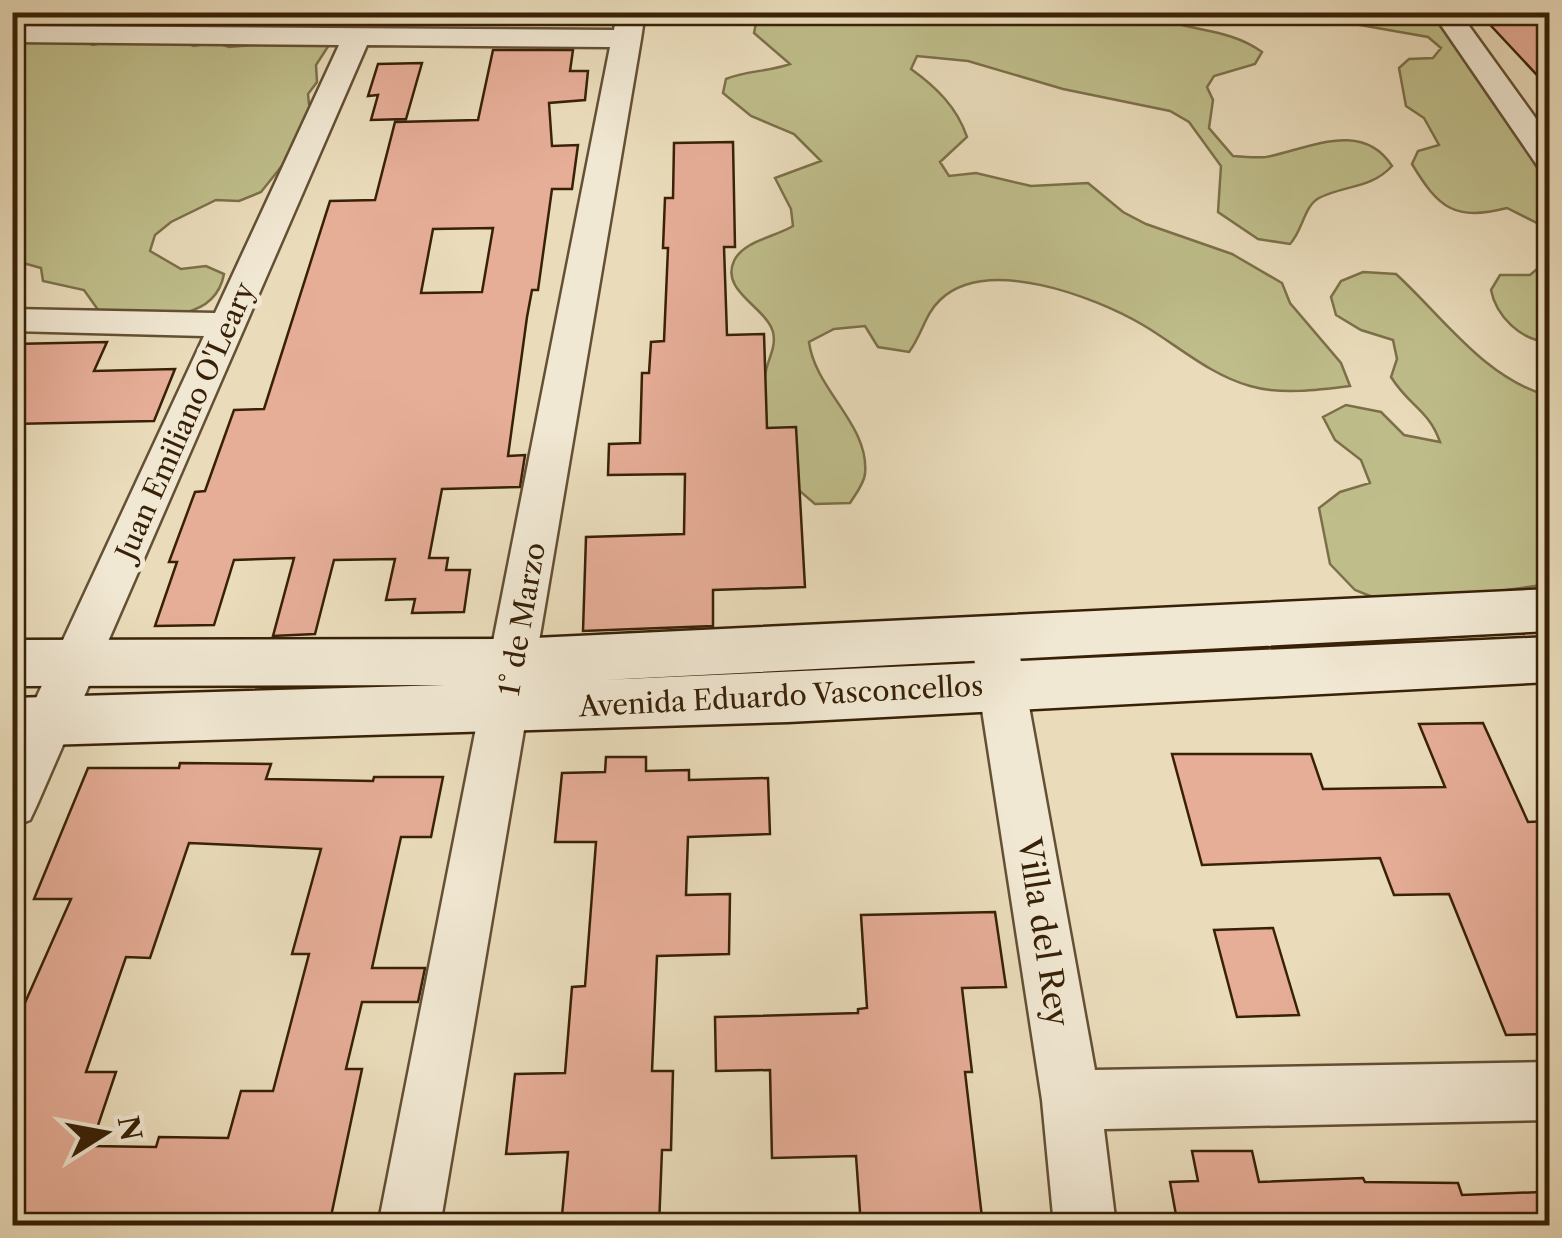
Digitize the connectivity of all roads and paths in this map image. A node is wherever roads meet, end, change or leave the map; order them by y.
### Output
1 (1444, 12) edge
2 (629, 26) edge
3 (12, 34) edge
4 (357, 36) junction
5 (1550, 161) edge
6 (12, 320) edge
7 (228, 326) junction
8 (1550, 610) edge
9 (1550, 659) edge
10 (77, 662) junction
11 (998, 662) junction
12 (12, 663) edge
13 (510, 685) junction
14 (30, 722) edge
15 (12, 805) edge
16 (1550, 1091) edge
17 (1071, 1100) junction
18 (409, 1226) edge
19 (1085, 1226) edge

1 - 5 street
2 - 4 street
2 - 13 street, 1° de Marzo
3 - 4 street
4 - 7 street, Juan Emiliano O'Leary
6 - 7 street
7 - 10 street, Juan Emiliano O'Leary
8 - 11 street, Avenida Eduardo Vasconcellos
9 - 11 street, Avenida Eduardo Vasconcellos
10 - 12 street, Avenida Eduardo Vasconcellos
10 - 13 street, Avenida Eduardo Vasconcellos
10 - 14 street, Juan Emiliano O'Leary
11 - 13 street, Avenida Eduardo Vasconcellos
11 - 17 street, Villa del Rey
13 - 14 street, Avenida Eduardo Vasconcellos
13 - 18 street, 1° de Marzo
14 - 15 street, Juan Emiliano O'Leary
16 - 17 street
17 - 19 street, Villa del Rey

